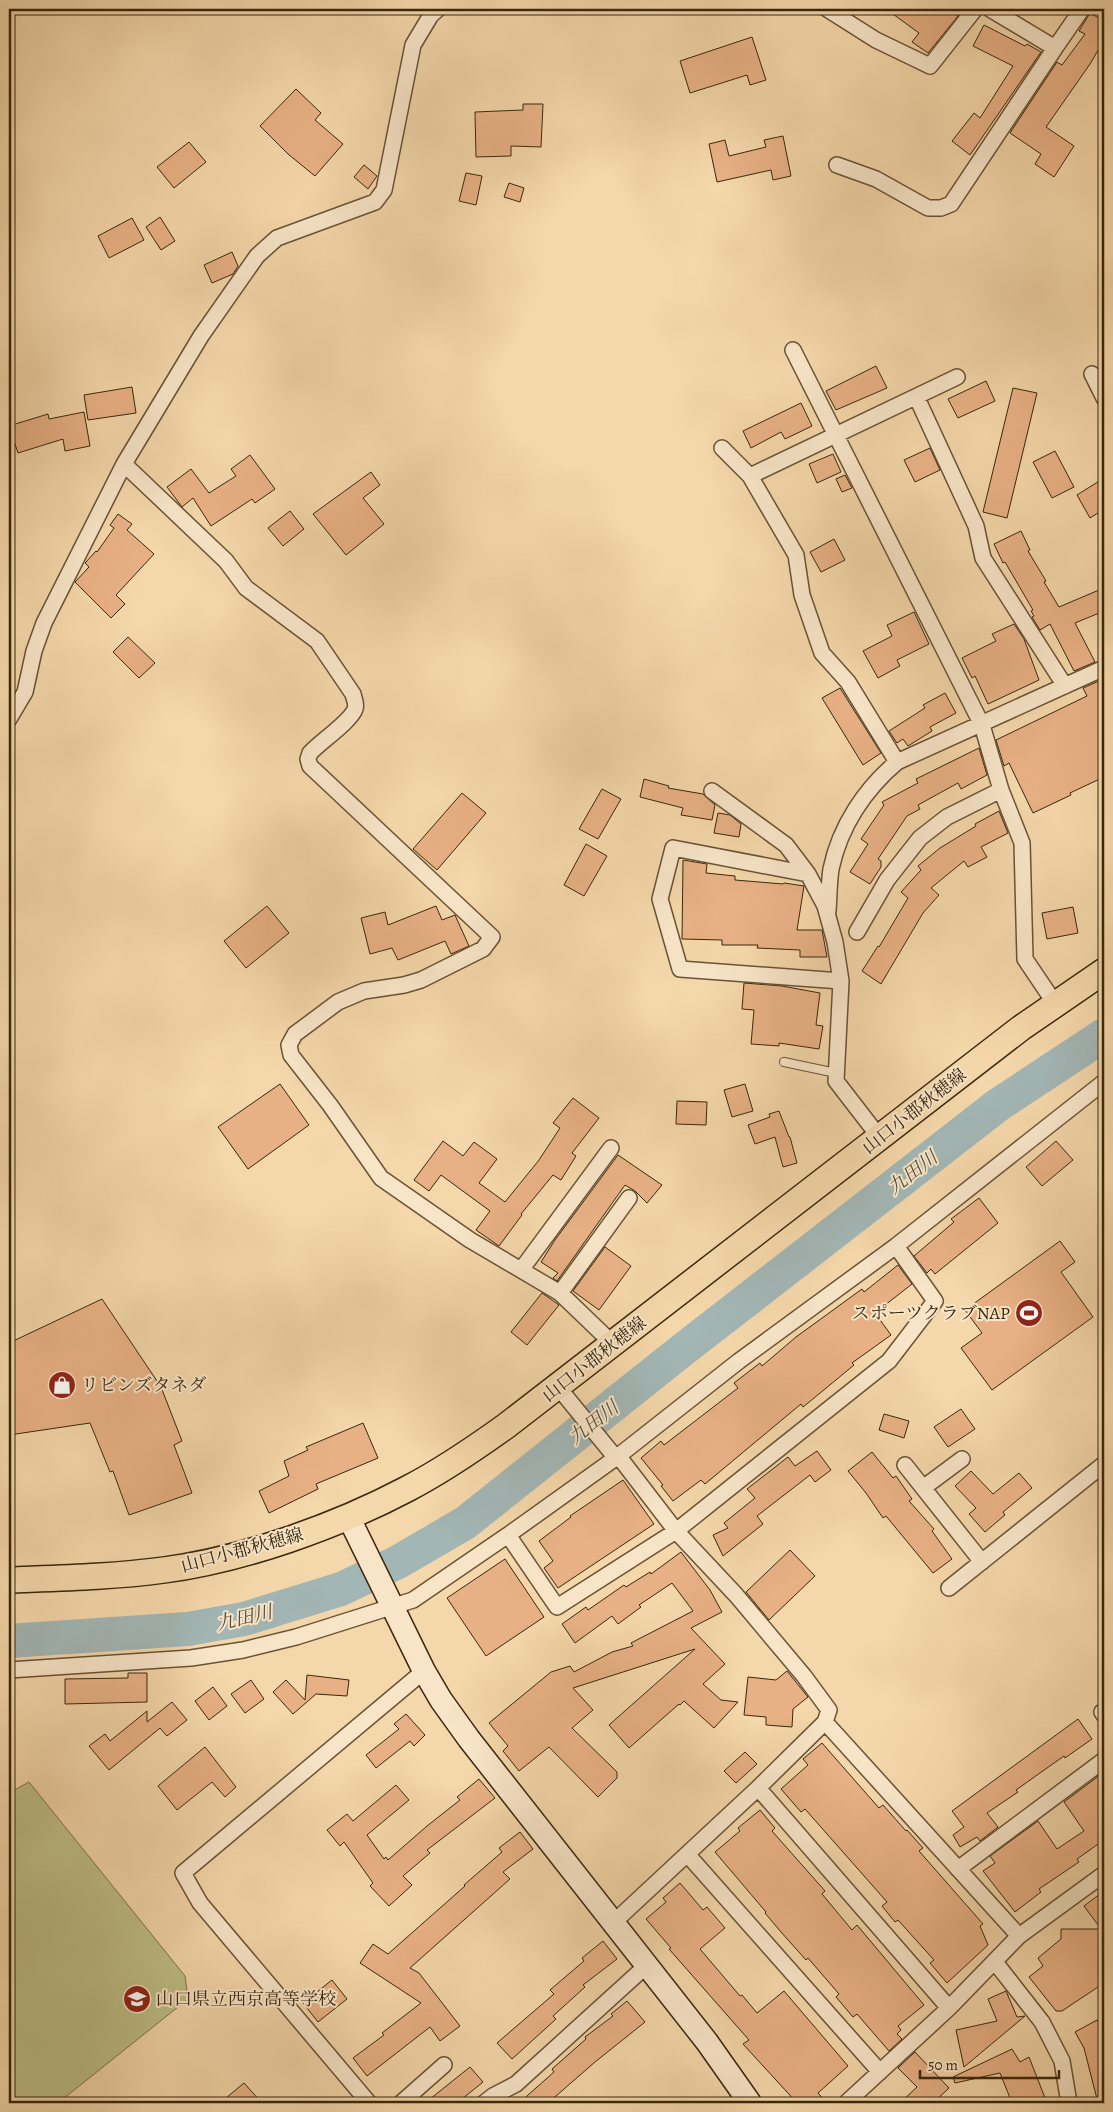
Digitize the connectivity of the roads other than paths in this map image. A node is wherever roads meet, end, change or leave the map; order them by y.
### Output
1 (438, 9) edge
2 (827, 9) edge
3 (976, 9) edge
4 (990, 9) edge
5 (1082, 9) edge
6 (1056, 48) junction
7 (837, 165) dead end
8 (793, 350) dead end
9 (1092, 374) dead end
10 (957, 377) dead end
11 (917, 398) junction
12 (1104, 398) edge
13 (835, 435) junction
14 (722, 448) dead end
15 (124, 464) junction
16 (750, 476) junction
17 (1104, 668) edge
18 (1065, 686) junction
19 (9, 719) edge
20 (982, 725) junction
21 (898, 762) junction
22 (1001, 790) junction
23 (712, 791) dead end
24 (808, 874) junction
25 (828, 915) junction
26 (857, 932) dead end
27 (1104, 971) edge
28 (841, 981) junction
29 (1056, 1005) junction
30 (784, 1062) dead end
31 (836, 1073) junction
32 (1104, 1082) edge
33 (880, 1138) junction
34 (611, 1148) dead end
35 (629, 1198) dead end
36 (896, 1246) junction
37 (521, 1270) junction
38 (560, 1293) junction
39 (613, 1344) junction
40 (565, 1395) junction
41 (614, 1455) junction
42 (962, 1459) dead end
43 (1104, 1464) edge
44 (905, 1465) dead end
45 (923, 1488) junction
46 (348, 1516) junction
47 (676, 1531) junction
48 (508, 1535) junction
49 (982, 1562) junction
50 (9, 1580) edge
51 (949, 1588) dead end
52 (391, 1605) junction
53 (9, 1670) edge
54 (424, 1671) junction
55 (825, 1722) junction
56 (1104, 1760) edge
57 (758, 1788) junction
58 (687, 1854) junction
59 (958, 1869) junction
60 (1104, 1874) edge
61 (613, 1923) junction
62 (1019, 1936) junction
63 (995, 1962) junction
64 (646, 1966) junction
65 (949, 2008) junction
66 (444, 2065) dead end
67 (880, 2072) junction
68 (369, 2103) edge
69 (401, 2103) edge
70 (484, 2103) edge
71 (750, 2103) edge
72 (846, 2103) edge
73 (1069, 2103) edge

1 - 15 street
2 - 3 street
4 - 6 street
5 - 6 street
6 - 7 street
8 - 13 street
9 - 12 street
10 - 11 street
11 - 13 street
11 - 18 street
13 - 16 street
13 - 20 street
14 - 16 street
15 - 19 street
15 - 37 street
16 - 21 street
17 - 18 street
18 - 20 street
20 - 21 street
20 - 22 street
21 - 25 street
22 - 26 street
22 - 29 street
23 - 24 street
24 - 25 street
24 - 28 street
25 - 28 street
27 - 29 main road, 山口小郡秋穂線
28 - 31 street
29 - 33 main road, 山口小郡秋穂線
30 - 31 lane
31 - 33 street
32 - 36 street
33 - 39 main road, 山口小郡秋穂線
34 - 37 street
35 - 38 street
36 - 41 street
36 - 47 street
37 - 38 street
38 - 39 street
39 - 40 main road, 山口小郡秋穂線
40 - 41 street
40 - 46 main road, 山口小郡秋穂線
41 - 47 street
41 - 48 street
42 - 45 street
43 - 49 street
44 - 45 street
45 - 49 street
46 - 50 main road, 山口小郡秋穂線
46 - 52 street
47 - 48 street
47 - 55 street
48 - 52 street
49 - 51 street
52 - 53 street
52 - 54 street
54 - 61 street
54 - 68 street
55 - 57 street
55 - 59 street
56 - 59 street
57 - 58 street
57 - 65 street
58 - 61 street
58 - 67 street
59 - 62 street
60 - 62 street
61 - 64 street
62 - 63 street
63 - 65 street
63 - 73 street
64 - 70 street
64 - 71 street
65 - 67 street
66 - 69 street
67 - 72 street

